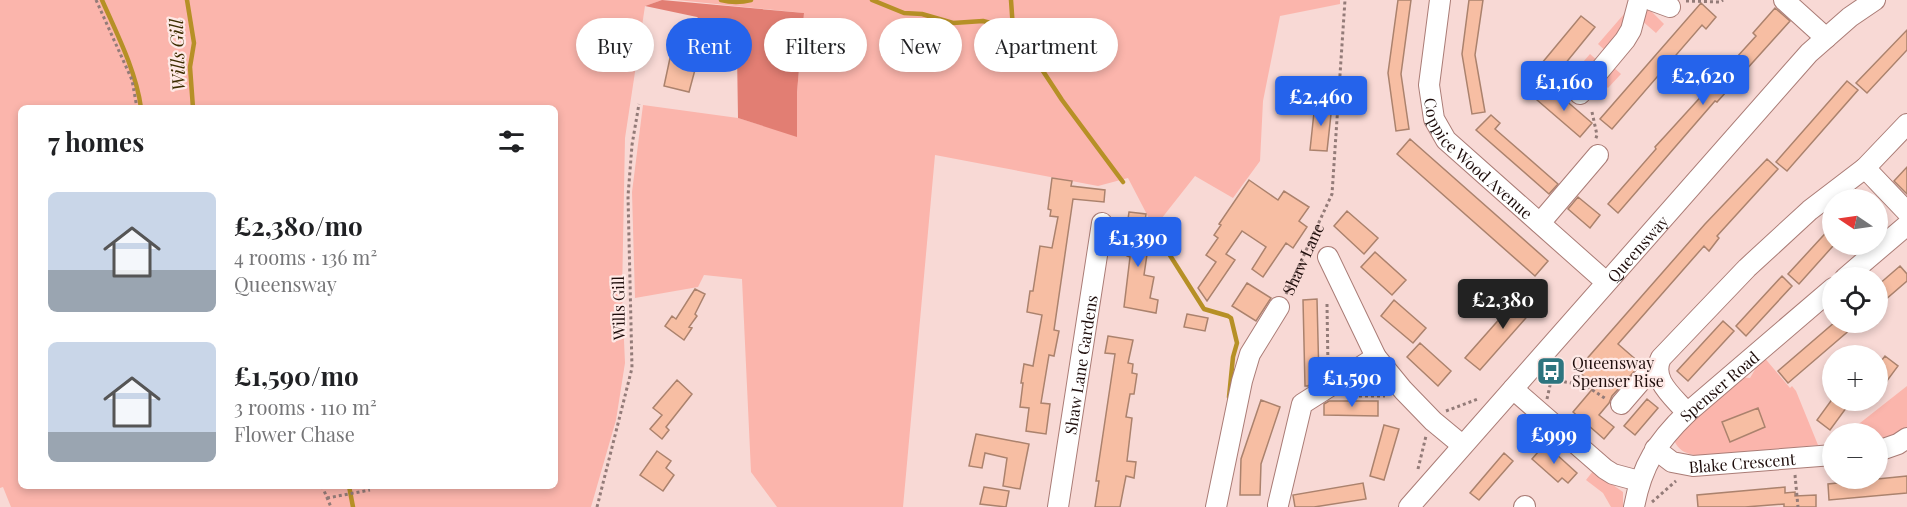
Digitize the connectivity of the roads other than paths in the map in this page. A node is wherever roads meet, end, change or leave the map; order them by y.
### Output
1 (1440, 0) edge
2 (1639, 0) edge
3 (1651, 0) edge
4 (1784, 0) edge
5 (1875, 0) edge
6 (1678, 4) edge
7 (1826, 38) junction
8 (1580, 94) dead end
9 (1907, 124) edge
10 (1598, 155) dead end
11 (1866, 168) junction
12 (1907, 212) edge
13 (1102, 223) dead end
14 (1540, 224) junction
15 (1907, 225) edge
16 (1328, 257) dead end
17 (1858, 267) edge
18 (1606, 282) junction
19 (1822, 297) edge
20 (1279, 307) road end
21 (1376, 357) junction
22 (1658, 372) junction
23 (1513, 388) junction
24 (1617, 404) road end
25 (1687, 412) junction
26 (1907, 438) edge
27 (1462, 446) junction
28 (1888, 448) edge
29 (1655, 449) junction
30 (1822, 456) edge
31 (1639, 482) junction
32 (1278, 505) dead end
33 (1058, 507) edge
34 (1216, 507) edge
35 (1409, 507) edge
36 (1634, 507) edge

1 - 14 street, Coppice Wood Avenue
2 - 8 street
3 - 6 street
4 - 7 street
5 - 7 street, Queensway
7 - 18 street, Queensway
9 - 11 street
10 - 14 street
11 - 12 street
11 - 22 street
13 - 33 street, Shaw Lane Gardens
14 - 18 street, Coppice Wood Avenue
15 - 17 street
16 - 21 street
18 - 23 street, Queensway
19 - 25 street, Spenser Road
20 - 34 street, Shaw Lane
21 - 27 street
21 - 32 street
22 - 24 street
22 - 25 street
23 - 27 street, Queensway
23 - 31 street
25 - 29 street, Spenser Road
26 - 28 street
27 - 35 street, Queensway
29 - 30 street, Blake Crescent
29 - 31 street, Spenser Road
31 - 36 street, Spenser Road

